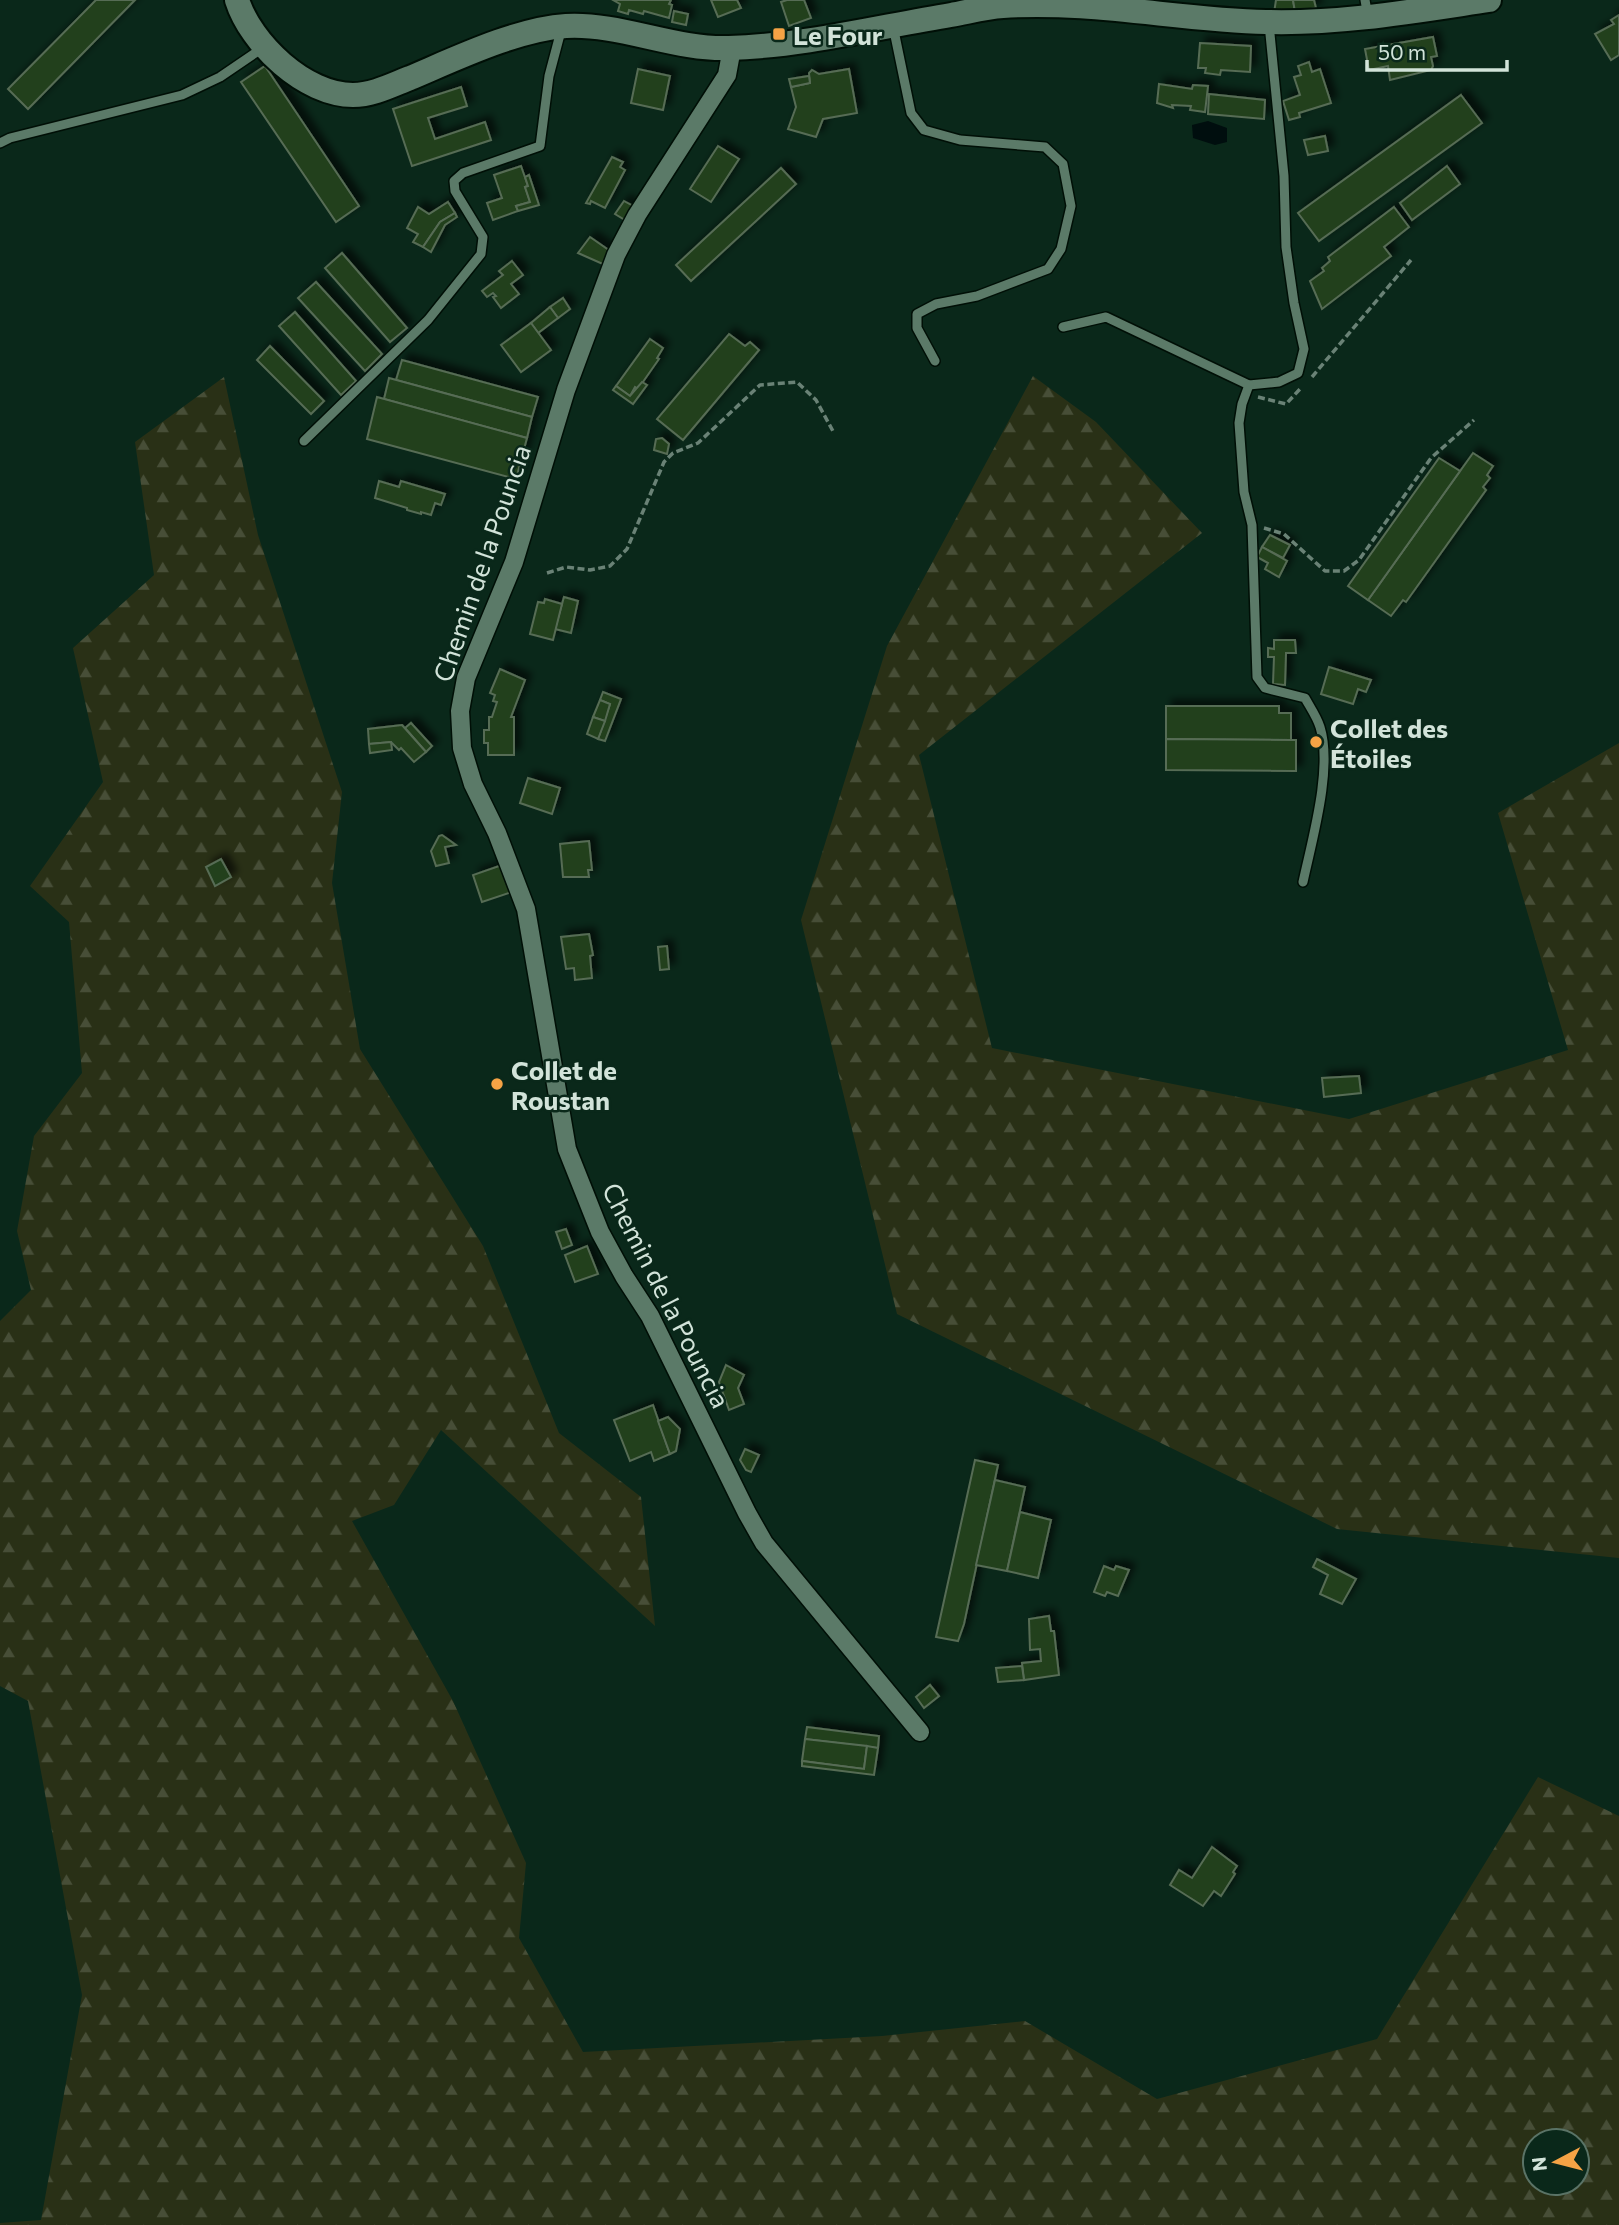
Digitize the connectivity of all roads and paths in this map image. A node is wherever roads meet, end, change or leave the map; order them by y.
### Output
1 (237, 0) edge
2 (1489, 0) edge
3 (1367, 9) edge
4 (1269, 22) junction
5 (892, 24) junction
6 (562, 26) junction
7 (265, 46) junction
8 (732, 48) junction
9 (0, 143) edge
10 (1411, 261) dead end
11 (1063, 327) dead end
12 (934, 361) dead end
13 (1310, 379) dead end
14 (1248, 388) junction
15 (1302, 388) dead end
16 (1474, 421) dead end
17 (834, 433) dead end
18 (304, 441) dead end
19 (1252, 526) junction
20 (547, 573) dead end
21 (1303, 882) dead end
22 (920, 1732) dead end

1 - 7 street
2 - 3 street
3 - 4 street
4 - 5 street
4 - 14 lane
5 - 8 street
5 - 12 lane
6 - 7 street
6 - 8 street
6 - 18 lane
7 - 9 lane
8 - 22 street, Chemin de la Pouncia
10 - 13 path
11 - 14 lane
14 - 15 path
14 - 19 lane
16 - 19 path
17 - 20 path
19 - 21 lane

